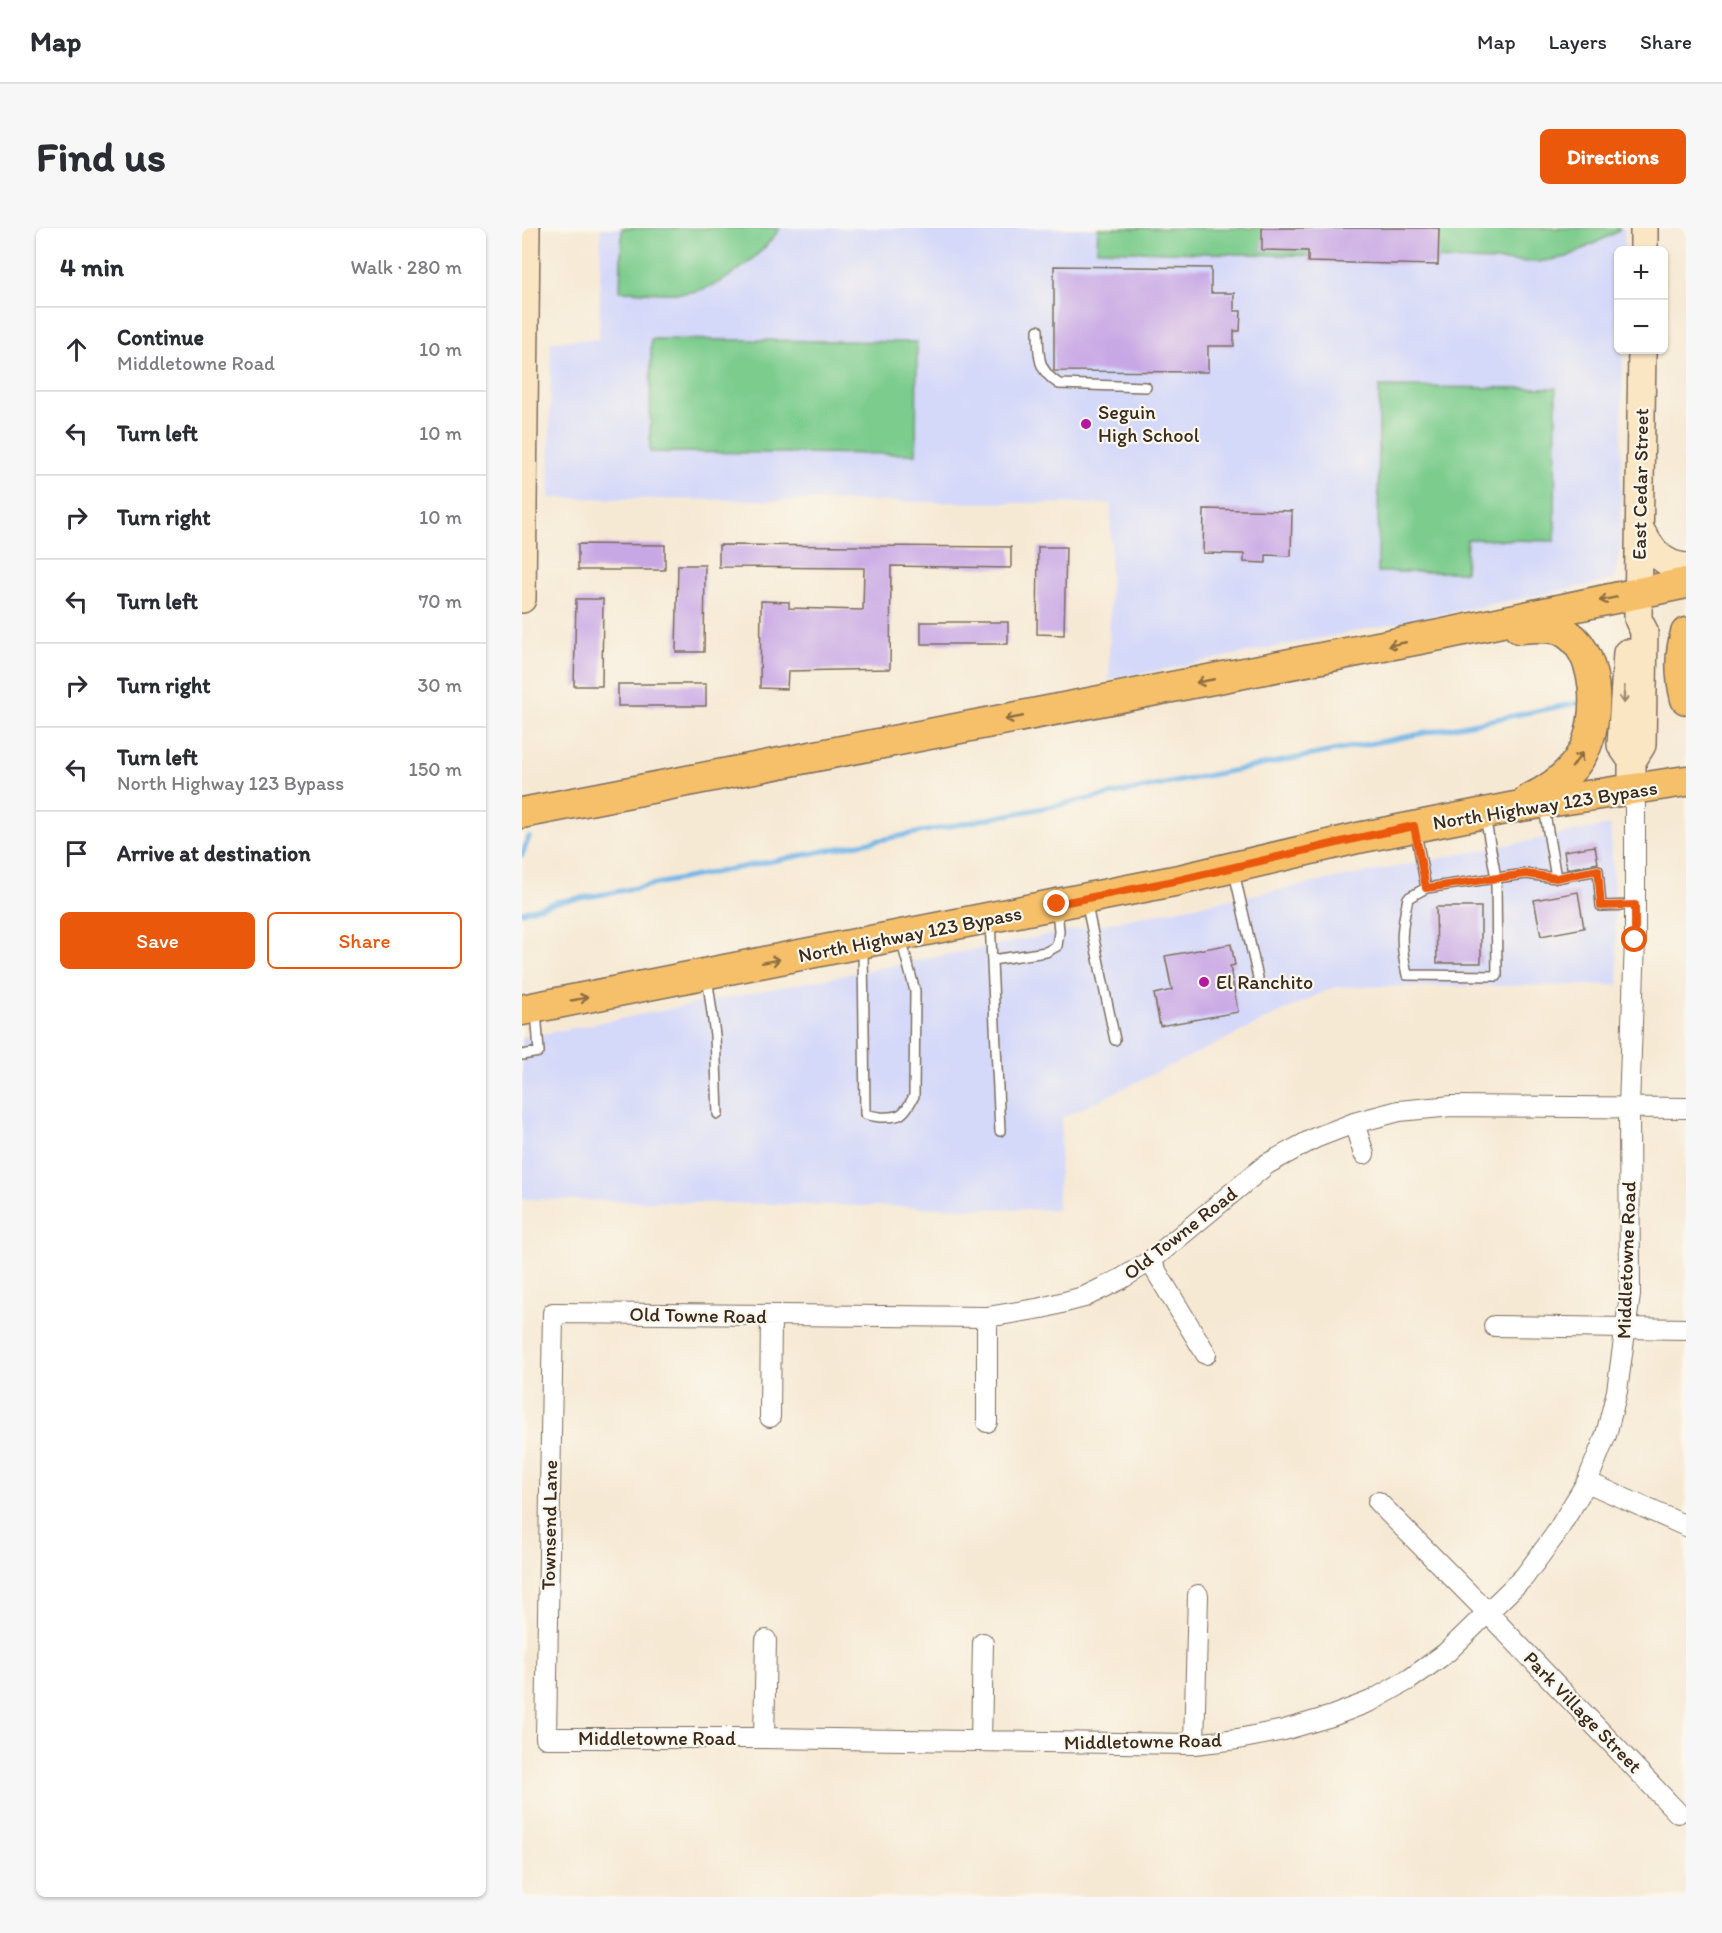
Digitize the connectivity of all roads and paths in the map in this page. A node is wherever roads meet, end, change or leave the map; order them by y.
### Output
1 (526, 228) edge
2 (1644, 228) edge
3 (1644, 246) edge
4 (1038, 330) dead end
5 (1642, 354) edge
6 (1146, 387) dead end
7 (523, 418) edge
8 (523, 514) edge
9 (1640, 529) junction
10 (1686, 567) edge
11 (1686, 583) edge
12 (522, 599) edge
13 (1638, 606) junction
14 (1686, 633) edge
15 (1440, 635) junction
16 (1686, 699) edge
17 (1632, 775) junction
18 (1686, 781) edge
19 (1529, 805) junction
20 (522, 813) edge
21 (1485, 813) junction
22 (1414, 826) junction
23 (1233, 866) junction
24 (1496, 878) junction
25 (1556, 878) junction
26 (1426, 888) junction
27 (1071, 902) junction
28 (1635, 905) junction
29 (990, 918) junction
30 (901, 935) junction
31 (863, 943) junction
32 (992, 960) junction
33 (706, 974) junction
34 (1258, 978) dead end
35 (529, 1009) edge
36 (1115, 1040) dead end
37 (522, 1055) edge
38 (1629, 1107) junction
39 (1686, 1108) edge
40 (718, 1114) dead end
41 (1354, 1123) junction
42 (1000, 1131) dead end
43 (1364, 1154) dead end
44 (1150, 1261) junction
45 (553, 1313) joint
46 (771, 1316) junction
47 (987, 1317) junction
48 (1494, 1326) dead end
49 (1627, 1327) junction
50 (1686, 1329) edge
51 (1206, 1354) dead end
52 (770, 1417) dead end
53 (987, 1422) dead end
54 (1587, 1482) junction
55 (1378, 1502) dead end
56 (1686, 1526) edge
57 (1198, 1596) dead end
58 (1487, 1612) junction
59 (766, 1640) dead end
60 (983, 1643) dead end
61 (546, 1738) joint
62 (764, 1738) junction
63 (981, 1742) junction
64 (1194, 1744) junction
65 (1678, 1813) dead end

1 - 7 street
2 - 3 street
4 - 6 lane
5 - 9 street, East Cedar Street
7 - 8 street
8 - 12 street
9 - 10 street
9 - 13 street, East Cedar Street
11 - 13 main road
13 -> 15 main road
13 - 17 street, East Cedar Street
14 - 16 main road
19 -> 15 main road
15 -> 20 main road
17 - 18 main road, North Highway 123 Bypass
17 - 19 main road, North Highway 123 Bypass
17 - 28 street, Middletowne Road
19 - 21 main road, North Highway 123 Bypass
19 - 25 lane
21 - 22 main road, North Highway 123 Bypass
21 - 24 lane
22 - 23 main road, North Highway 123 Bypass
22 - 26 lane
23 - 27 main road, North Highway 123 Bypass
23 - 34 lane
24 - 25 lane
24 - 26 lane
24 - 26 lane
25 - 28 lane
27 - 29 main road, North Highway 123 Bypass
27 - 32 lane
27 - 36 lane
28 - 38 street, Middletowne Road
29 - 30 main road, North Highway 123 Bypass
29 - 32 lane
30 - 31 main road, North Highway 123 Bypass
30 - 31 lane
33 -> 31 main road, North Highway 123 Bypass
32 - 42 lane
35 -> 33 main road, North Highway 123 Bypass
33 - 40 lane
35 - 37 lane
38 - 39 street, Old Towne Road
38 - 41 street, Old Towne Road
38 - 49 street, Middletowne Road
41 - 43 street
41 - 44 street, Old Towne Road
44 - 47 street, Old Towne Road
44 - 51 street
45 - 46 street, Old Towne Road
45 - 61 street, Townsend Lane
46 - 47 street, Old Towne Road
46 - 52 street
47 - 53 street
48 - 49 street
49 - 50 street
49 - 54 street, Middletowne Road
54 - 56 street
54 - 58 street, Middletowne Road
55 - 58 street, Park Village Street
57 - 64 street
58 - 64 street, Middletowne Road
58 - 65 street, Park Village Street
59 - 62 street
60 - 63 street
61 - 62 street, Middletowne Road
62 - 63 street, Middletowne Road
63 - 64 street, Middletowne Road

